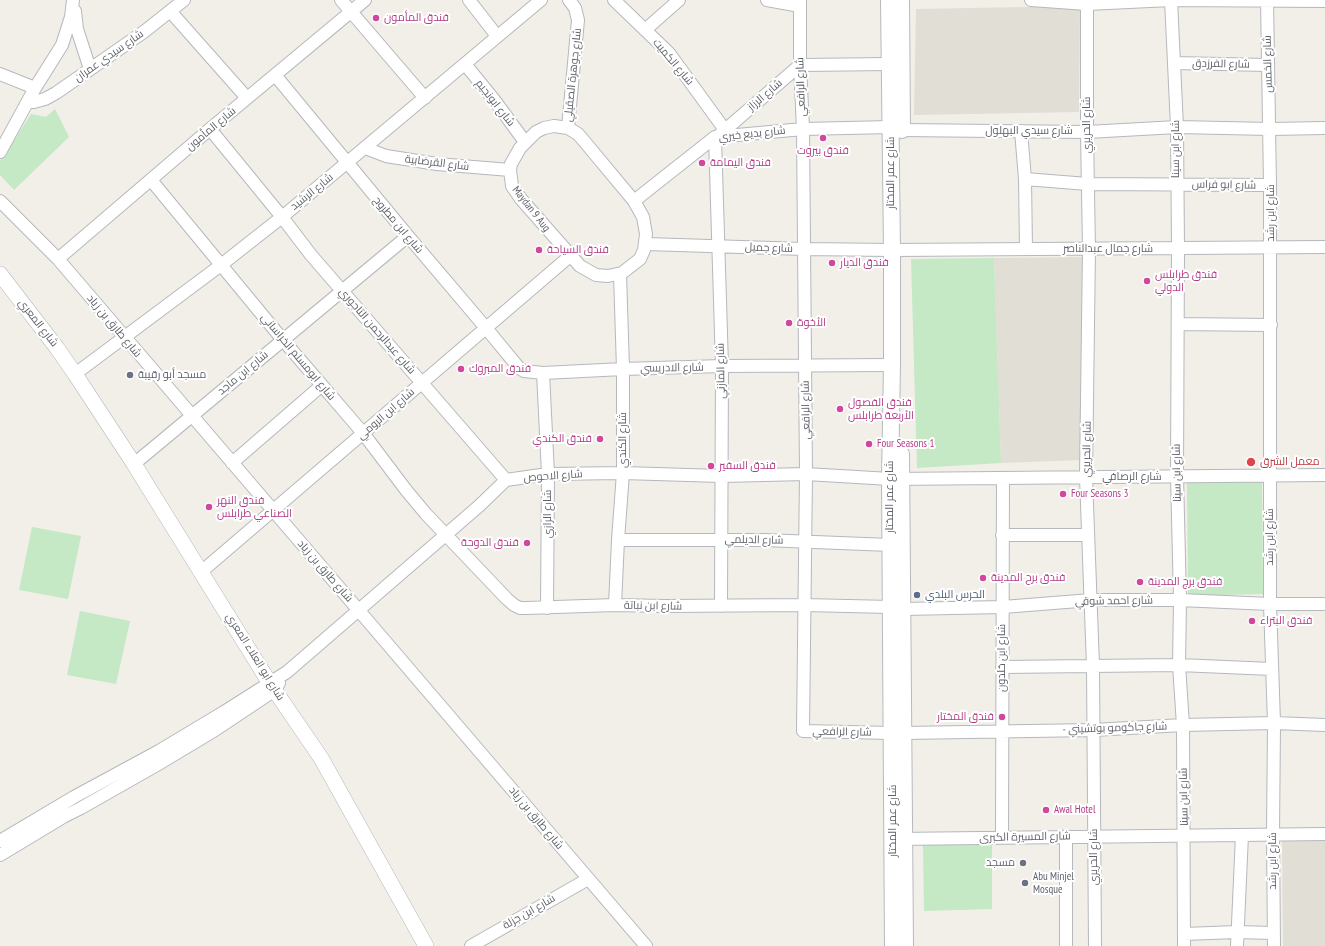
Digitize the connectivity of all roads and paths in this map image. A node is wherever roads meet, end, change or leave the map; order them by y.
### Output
1 (74, 0) edge
2 (184, 0) edge
3 (342, 0) edge
4 (365, 0) edge
5 (469, 0) edge
6 (541, 0) edge
7 (569, 0) edge
8 (614, 0) edge
9 (679, 0) edge
10 (767, 0) edge
11 (889, 0) edge
12 (901, 0) edge
13 (1031, 0) edge
14 (1171, 0) edge
15 (1267, 0) edge
16 (1325, 1) edge
17 (1087, 2) edge
18 (800, 3) edge
19 (170, 11) junction
20 (352, 11) junction
21 (645, 30) junction
22 (497, 36) junction
23 (1174, 63) junction
24 (465, 64) junction
25 (890, 64) junction
26 (800, 65) junction
27 (1268, 65) junction
28 (90, 69) junction
29 (0, 74) edge
30 (275, 75) junction
31 (35, 88) junction
32 (247, 98) junction
33 (425, 98) junction
34 (26, 107) junction
35 (1177, 127) junction
36 (568, 128) junction
37 (1325, 128) edge
38 (210, 129) junction
39 (803, 129) junction
40 (896, 129) junction
41 (1270, 129) junction
42 (1021, 131) junction
43 (1087, 132) junction
44 (719, 134) junction
45 (525, 142) junction
46 (365, 148) junction
47 (0, 152) edge
48 (347, 163) junction
49 (510, 170) junction
50 (1025, 179) junction
51 (151, 180) junction
52 (1088, 184) junction
53 (1177, 184) junction
54 (1270, 186) junction
55 (0, 201) edge
56 (634, 201) junction
57 (282, 217) junction
58 (408, 236) junction
59 (646, 244) junction
60 (718, 247) junction
61 (1325, 247) edge
62 (1178, 248) junction
63 (1271, 248) junction
64 (1026, 249) junction
65 (1089, 249) junction
66 (804, 250) junction
67 (896, 250) junction
68 (570, 256) junction
69 (58, 259) junction
70 (221, 265) junction
71 (0, 274) edge
72 (620, 274) junction
73 (342, 291) junction
74 (1178, 324) junction
75 (1270, 326) junction
76 (486, 328) junction
77 (124, 338) junction
78 (283, 340) junction
79 (805, 365) junction
80 (892, 365) junction
81 (722, 366) junction
82 (623, 369) junction
83 (524, 371) joint
84 (543, 373) junction
85 (75, 374) junction
86 (422, 383) junction
87 (321, 386) junction
88 (192, 416) junction
89 (363, 433) junction
90 (232, 463) junction
91 (134, 464) junction
92 (623, 473) junction
93 (548, 474) junction
94 (806, 474) junction
95 (1325, 475) edge
96 (721, 476) junction
97 (1177, 476) junction
98 (1270, 476) junction
99 (1086, 477) junction
100 (1003, 478) junction
101 (896, 479) junction
102 (506, 480) junction
103 (273, 510) junction
104 (446, 534) junction
105 (1002, 535) junction
106 (1087, 535) junction
107 (618, 540) junction
108 (720, 540) junction
109 (806, 541) junction
110 (890, 544) junction
111 (201, 572) junction
112 (1091, 600) junction
113 (1180, 600) junction
114 (1270, 604) junction
115 (1325, 604) edge
116 (615, 605) junction
117 (804, 605) junction
118 (721, 606) junction
119 (1003, 607) junction
120 (548, 608) junction
121 (897, 608) junction
122 (359, 610) junction
123 (1179, 665) junction
124 (1092, 666) junction
125 (1002, 667) junction
126 (1272, 669) junction
127 (272, 686) junction
128 (1274, 723) junction
129 (1183, 725) junction
130 (1325, 725) edge
131 (1093, 730) junction
132 (1002, 731) junction
133 (898, 733) junction
134 (1325, 834) edge
135 (1242, 835) junction
136 (1272, 835) junction
137 (1066, 836) junction
138 (1094, 836) junction
139 (1184, 836) junction
140 (1002, 837) junction
141 (899, 839) junction
142 (0, 841) edge
143 (0, 855) edge
144 (588, 879) junction
145 (1237, 932) junction
146 (1273, 933) junction
147 (1184, 940) edge
148 (426, 946) edge
149 (471, 946) edge
150 (646, 946) edge
151 (893, 946) edge
152 (905, 946) edge
153 (1066, 946) edge
154 (1095, 946) edge
155 (1237, 946) edge
156 (1274, 946) edge

1 - 28 street
1 - 31 street
2 - 19 street, شارع سيدي عمران
3 - 20 street
4 - 20 street, شارع المأمون
5 - 22 street
6 - 22 street, شارع الرشيد
7 - 36 street, شارع جوهرة الصقيلي
8 - 21 street, شارع الكميت
9 - 21 street
10 - 18 street
11 - 25 main road, شارع عمر المختار
12 - 40 main road, شارع عمر المختار
13 - 17 street
14 - 15 street
14 - 17 street
14 - 23 street, شارع ابن سينا
15 - 16 street
15 - 27 street, شارع الخمس
17 - 43 street, شارع الحريري
18 - 26 street, شارع الرافعي
19 - 28 street, شارع سيدي عمران
19 - 32 street
20 - 30 street, شارع المأمون
20 - 33 street
21 - 44 street, شارع الكميت
22 - 24 street, شارع الرشيد
23 - 27 street, شارع الفرزدق
23 - 35 street, شارع ابن سينا
24 - 33 street, شارع الرشيد
24 - 45 street, شارع ابونجيم
25 - 26 street
25 - 40 main road, شارع عمر المختار
26 - 39 street, شارع الرافعي
26 - 44 street, شارع الرزاز
27 - 41 street, شارع الخمس
28 - 34 street, شارع سيدي عمران
29 - 31 street
30 - 32 street, شارع المأمون
30 - 48 street, شارع ابن مطروح
31 - 34 street
32 - 38 street, شارع المأمون
33 - 46 street, شارع الرشيد
34 - 47 street
35 - 41 street, شارع سيدي البهلول
35 - 43 street, شارع سيدي البهلول
35 - 53 street, شارع ابن سينا
36 - 45 street, Maydan 9 Aug
36 - 56 street
37 - 41 street, شارع سيدي البهلول
38 - 51 street, شارع المأمون
38 - 57 street, شارع عبدالرحمن التاجوري
39 - 40 street, شارع بديع خيري
39 - 44 street, شارع بديع خيري
39 - 66 street, شارع الرافعي
40 - 42 street, شارع سيدي البهلول
40 - 67 main road, شارع عمر المختار
41 - 54 street, شارع ابن رشد
42 - 43 street, شارع سيدي البهلول
42 - 50 street
43 - 52 street, شارع الحريري
44 - 56 street, شارع بديع خيري
44 - 60 street, شارع المازني
45 - 49 street, Maydan 9 Aug
46 - 48 street, شارع الرشيد
46 - 49 street, شارع القرضابية
48 - 57 street, شارع الرشيد
48 - 58 street, شارع ابن مطروح
49 - 68 street, Maydan 9 Aug
50 - 52 street, شارع ابو فراس
50 - 64 street
51 - 69 street, شارع المأمون
51 - 70 street, شارع ابومسلم الخراساني
52 - 53 street, شارع ابو فراس
52 - 65 street, شارع الحريري
53 - 54 street, شارع ابو فراس
53 - 62 street, شارع ابن سينا
54 - 63 street, شارع ابن رشد
55 - 69 street, شارع طارق بن زياد
56 - 59 street
57 - 70 street, شارع الرشيد
57 - 73 street, شارع عبدالرحمن التاجوري
58 - 73 street, شارع ابن ماجد
58 - 76 street, شارع ابن مطروح
59 - 60 street, شارع جميل
59 - 72 street
60 - 66 street, شارع جميل
60 - 81 street, شارع المازني
61 - 63 street, شارع جمال عبدالناصر
62 - 63 street, شارع جمال عبدالناصر
62 - 65 street, شارع جمال عبدالناصر
62 - 74 street, شارع ابن سينا
63 - 75 street, شارع ابن رشد
64 - 65 street, شارع جمال عبدالناصر
64 - 67 street, شارع جمال عبدالناصر
65 - 99 street, شارع الحريري
66 - 67 street, شارع جميل
66 - 79 street, شارع الرافعي
67 - 80 main road, شارع عمر المختار
67 - 101 main road, شارع عمر المختار
68 - 72 street, Maydan 9 Aug
68 - 76 street, شارع ابن الرومي
69 - 77 street, شارع طارق بن زياد
70 - 77 street, شارع الرشيد
70 - 78 street, شارع ابومسلم الخراساني
71 - 85 street, شارع المعري
72 - 82 street, شارع الكندي
73 - 78 street, شارع ابن ماجد
73 - 86 street, شارع عبدالرحمن التاجوري
74 - 75 street
74 - 97 street, شارع ابن سينا
75 - 98 street, شارع ابن رشد
76 - 83 street, شارع ابن مطروح
76 - 86 street, شارع ابن الرومي
77 - 85 street, شارع الرشيد
77 - 88 street, شارع طارق بن زياد
78 - 87 street, شارع ابومسلم الخراساني
78 - 88 street, شارع ابن ماجد
79 - 80 street, شارع الادريسي
79 - 81 street, شارع الادريسي
79 - 94 street, شارع الرافعي
80 - 101 main road, شارع عمر المختار
81 - 82 street, شارع الادريسي
81 - 96 street, شارع المازني
82 - 84 street, شارع الادريسي
82 - 92 street, شارع الكندي
83 - 84 street, شارع الادريسي
84 - 93 street, شارع الرازي
85 - 91 street, شارع ابو العلاء المعري
86 - 89 street, شارع ابن الرومي
86 - 102 street, شارع عبدالرحمن التاجوري
87 - 89 street, شارع ابومسلم الخراساني
87 - 90 street
88 - 90 street, شارع طارق بن زياد
88 - 91 street, شارع ابن ماجد
89 - 103 street, شارع ابن الرومي
89 - 104 street, شارع ابومسلم الخراساني
90 - 103 street, شارع طارق بن زياد
91 - 111 street, شارع ابو العلاء المعري
92 - 93 street, شارع الاحوص
92 - 96 street, شارع الاحوص
92 - 107 street, شارع الكندي
93 - 102 street, شارع الاحوص
93 - 120 street, شارع الرازي
94 - 96 street, شارع الاحوص
94 - 101 street, شارع الاحوص
94 - 109 street, شارع الرافعي
95 - 98 street, شارع الرصافي
96 - 108 street, شارع المازني
97 - 98 street, شارع الرصافي
97 - 99 street, شارع الرصافي
97 - 113 street, شارع ابن سينا
98 - 114 street, شارع ابن رشد
99 - 100 street, شارع الرصافي
99 - 106 street, شارع الحريري
100 - 101 street, شارع الرصافي
100 - 105 street, شارع ابن خلدون
101 - 110 main road, شارع عمر المختار
101 - 121 main road, شارع عمر المختار
102 - 104 street
103 - 111 street, شارع ابن الرومي
103 - 122 street, شارع طارق بن زياد
104 - 120 street, شارع ابن نباتة
104 - 122 street
105 - 106 street
105 - 119 street, شارع ابن خلدون
106 - 112 street, شارع الحريري
107 - 108 street, شارع الديلمي
107 - 116 street, شارع الكندي
108 - 109 street, شارع الديلمي
108 - 118 street, شارع المازني
109 - 110 street, شارع الديلمي
109 - 117 street, شارع الرافعي
110 - 121 main road, شارع عمر المختار
111 - 127 street, شارع ابو العلاء المعري
112 - 113 street, شارع احمد شوقي
112 - 119 street, شارع احمد شوقي
112 - 124 street, شارع الحريري
113 - 114 street, شارع احمد شوقي
113 - 123 street, شارع ابن سينا
114 - 115 street, شارع احمد شوقي
114 - 126 street, شارع ابن رشد
116 - 118 street, شارع ابن نباتة
116 - 120 street, شارع ابن نباتة
117 - 118 street, شارع ابن نباتة
117 - 121 street, شارع ابن نباتة
117 - 133 street, شارع الرافعي
119 - 121 street, شارع احمد شوقي
119 - 125 street, شارع ابن خلدون
121 - 133 main road, شارع عمر المختار
122 - 127 street
122 - 144 street, شارع طارق بن زياد
123 - 124 street
123 - 126 street
123 - 129 street, شارع ابن سينا
124 - 125 street
124 - 131 street, شارع الحريري
125 - 132 street, شارع ابن خلدون
126 - 128 street, شارع ابن رشد
127 - 142 street
127 - 143 street
127 - 148 street, شارع ابو العلاء المعري
128 - 129 street, - شارع جاكومو بوتشيني
128 - 130 street, - شارع جاكومو بوتشيني
128 - 136 street, شارع ابن رشد
129 - 131 street, - شارع جاكومو بوتشيني
129 - 139 street, شارع ابن سينا
131 - 132 street, - شارع جاكومو بوتشيني
131 - 138 street, شارع الحريري
132 - 133 street, - شارع جاكومو بوتشيني
132 - 140 street, شارع ابن خلدون
133 - 141 main road, شارع عمر المختار
134 - 136 street, شارع المسيرة الكبرى
135 - 136 street, شارع المسيرة الكبرى
135 - 139 street, شارع المسيرة الكبرى
135 - 145 street
136 - 146 street, شارع ابن رشد
137 - 138 street, شارع المسيرة الكبرى
137 - 140 street, شارع المسيرة الكبرى
137 - 153 street
138 - 139 street, شارع المسيرة الكبرى
138 - 154 street, شارع الحريري
139 - 147 street, شارع ابن سينا
140 - 141 street, شارع المسيرة الكبرى
141 - 151 main road, شارع عمر المختار
141 - 152 main road, شارع عمر المختار
144 - 149 street, شارع ابن جزلة
144 - 150 street, شارع طارق بن زياد
145 - 146 street
145 - 147 street
145 - 155 street
146 - 156 street, شارع ابن رشد

